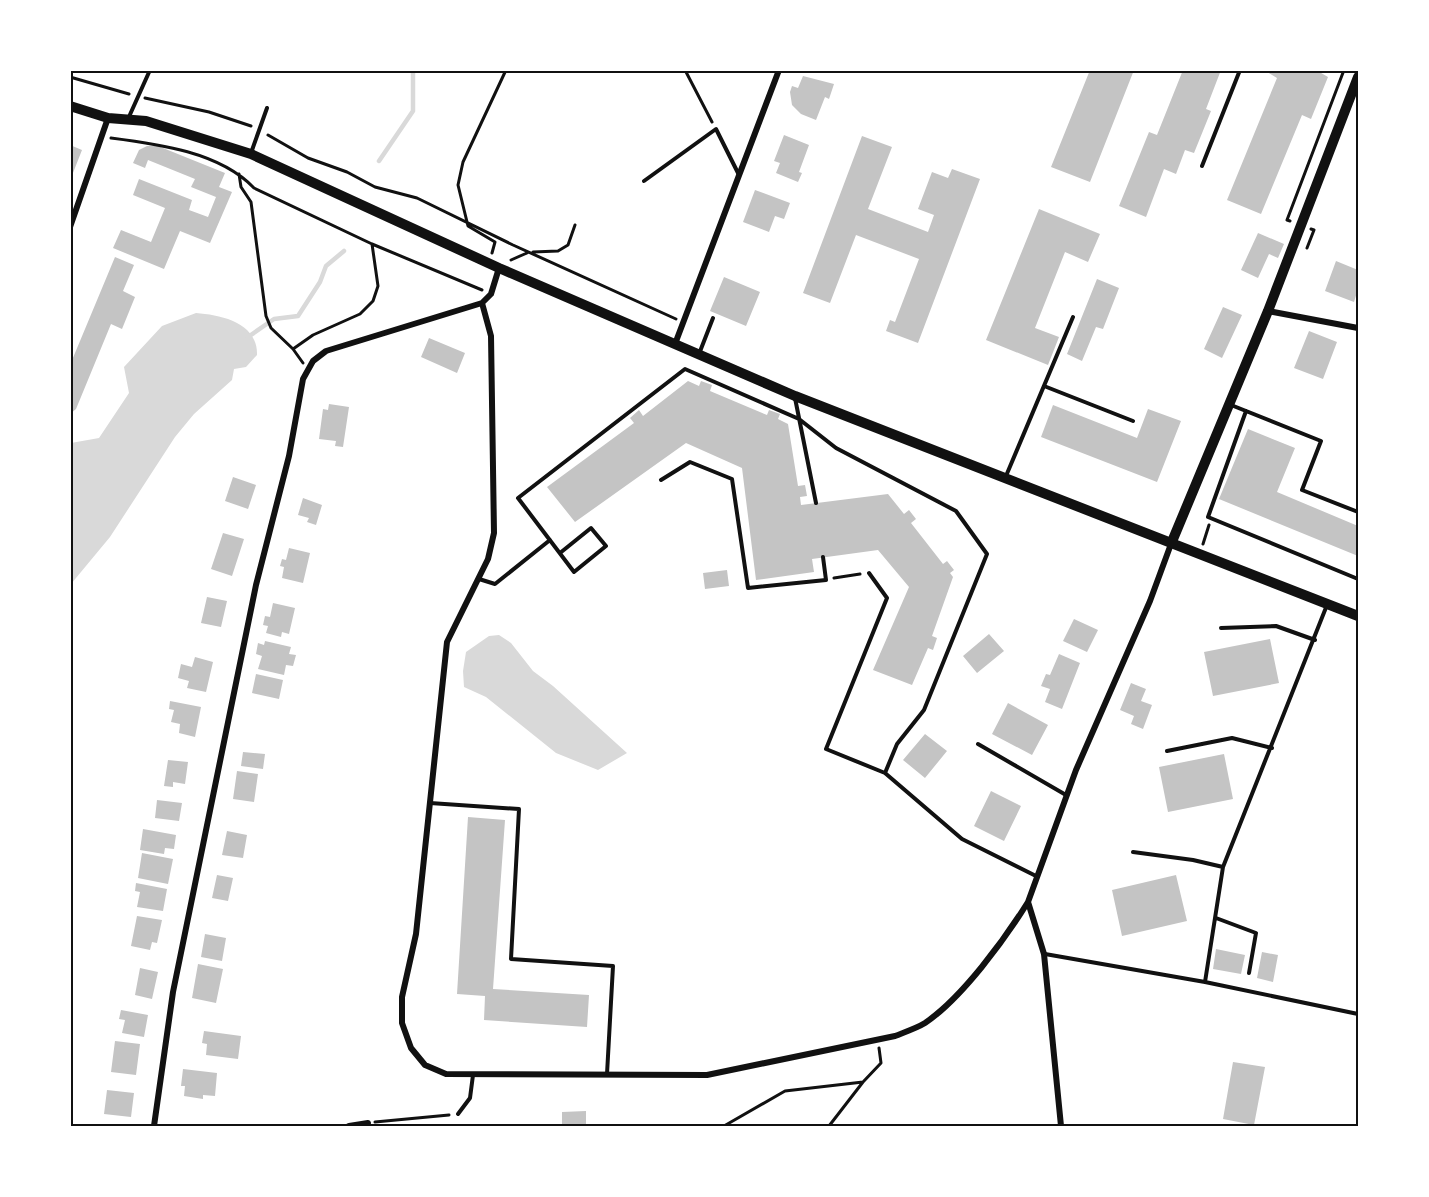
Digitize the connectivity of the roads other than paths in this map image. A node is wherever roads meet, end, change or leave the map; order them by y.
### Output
1 (150, 70) edge
2 (779, 70) edge
3 (1240, 70) edge
4 (1359, 77) edge
5 (70, 106) edge
6 (267, 108) dead end
7 (108, 118) junction
8 (128, 119) junction
9 (251, 154) junction
10 (1202, 166) dead end
11 (739, 176) junction
12 (644, 181) dead end
13 (70, 227) edge
14 (494, 266) junction
15 (482, 303) junction
16 (1268, 312) junction
17 (1073, 317) dead end
18 (712, 318) dead end
19 (1359, 328) edge
20 (675, 344) junction
21 (699, 355) junction
22 (1044, 386) junction
23 (795, 396) junction
24 (1231, 404) junction
25 (1246, 411) junction
26 (799, 419) junction
27 (1133, 421) dead end
28 (1005, 479) junction
29 (661, 480) dead end
30 (816, 503) dead end
31 (1359, 512) edge
32 (550, 540) junction
33 (1171, 544) junction
34 (560, 553) junction
35 (823, 557) dead end
36 (869, 573) dead end
37 (479, 579) junction
38 (1359, 579) edge
39 (1327, 604) junction
40 (1359, 616) edge
41 (1221, 627) dead end
42 (1315, 639) junction
43 (978, 744) dead end
44 (1272, 748) junction
45 (1167, 751) dead end
46 (885, 773) junction
47 (1066, 795) junction
48 (430, 803) junction
49 (1133, 852) dead end
50 (1223, 867) junction
51 (1036, 876) junction
52 (1028, 902) junction
53 (1216, 918) junction
54 (1044, 954) junction
55 (1249, 973) dead end
56 (1205, 981) junction
57 (1359, 1014) edge
58 (473, 1074) junction
59 (607, 1075) junction
60 (458, 1114) road end
61 (368, 1123) road end
62 (154, 1126) edge
63 (349, 1126) edge
64 (1061, 1126) edge

1 - 8 lane
2 - 11 street
3 - 10 lane
4 - 16 street
5 - 7 street
6 - 9 lane
7 - 8 street
7 - 13 street
8 - 9 street
9 - 14 street
11 - 12 lane
11 - 20 street
14 - 15 street
14 - 20 street
15 - 37 street
15 - 62 street
16 - 19 street
16 - 24 street
17 - 22 lane
18 - 21 lane
20 - 21 street
21 - 23 street
22 - 27 lane
22 - 28 lane
23 - 26 lane
23 - 28 street
24 - 25 lane
24 - 33 street
25 - 31 lane
25 - 38 lane
26 - 30 lane
26 - 32 lane
26 - 46 lane
28 - 33 street
29 - 35 lane
32 - 34 lane
32 - 37 lane
33 - 39 street
33 - 47 street
34 - 34 lane
36 - 46 lane
37 - 48 street
39 - 40 street
39 - 42 lane
41 - 42 lane
42 - 44 lane
43 - 47 lane
44 - 45 lane
44 - 50 lane
46 - 51 lane
47 - 51 street
48 - 58 street
48 - 59 lane
49 - 50 lane
50 - 53 lane
51 - 52 street
52 - 54 street
52 - 59 street
53 - 55 lane
53 - 56 lane
54 - 56 lane
54 - 64 street
56 - 57 lane
58 - 59 street
58 - 60 lane
61 - 63 street

